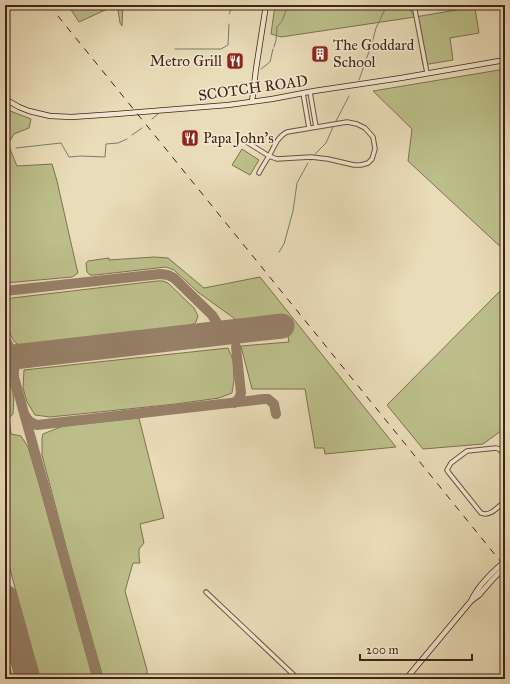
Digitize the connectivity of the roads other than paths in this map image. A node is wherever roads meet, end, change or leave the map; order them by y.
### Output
1 (266, 5) edge
2 (414, 5) edge
3 (505, 60) edge
4 (427, 73) junction
5 (310, 92) junction
6 (303, 94) junction
7 (5, 99) edge
8 (252, 102) junction
9 (316, 127) junction
10 (309, 128) junction
11 (245, 141) dead end
12 (269, 156) junction
13 (259, 173) dead end
14 (505, 455) edge
15 (505, 501) edge
16 (505, 561) edge
17 (505, 567) edge
18 (206, 592) dead end
19 (471, 601) junction
20 (298, 679) edge
21 (406, 679) edge

1 - 8 main road
2 - 4 street
3 - 4 main road, SCOTCH ROAD
4 - 5 main road, SCOTCH ROAD
5 - 6 main road, SCOTCH ROAD
5 - 9 street
6 - 8 main road, SCOTCH ROAD
6 - 10 street
7 - 8 main road, SCOTCH ROAD
9 - 10 street
9 - 12 street
10 - 12 street
11 - 12 street
12 - 13 street
14 - 15 street
16 - 19 main road
17 - 19 main road
18 - 20 street
19 - 21 main road

